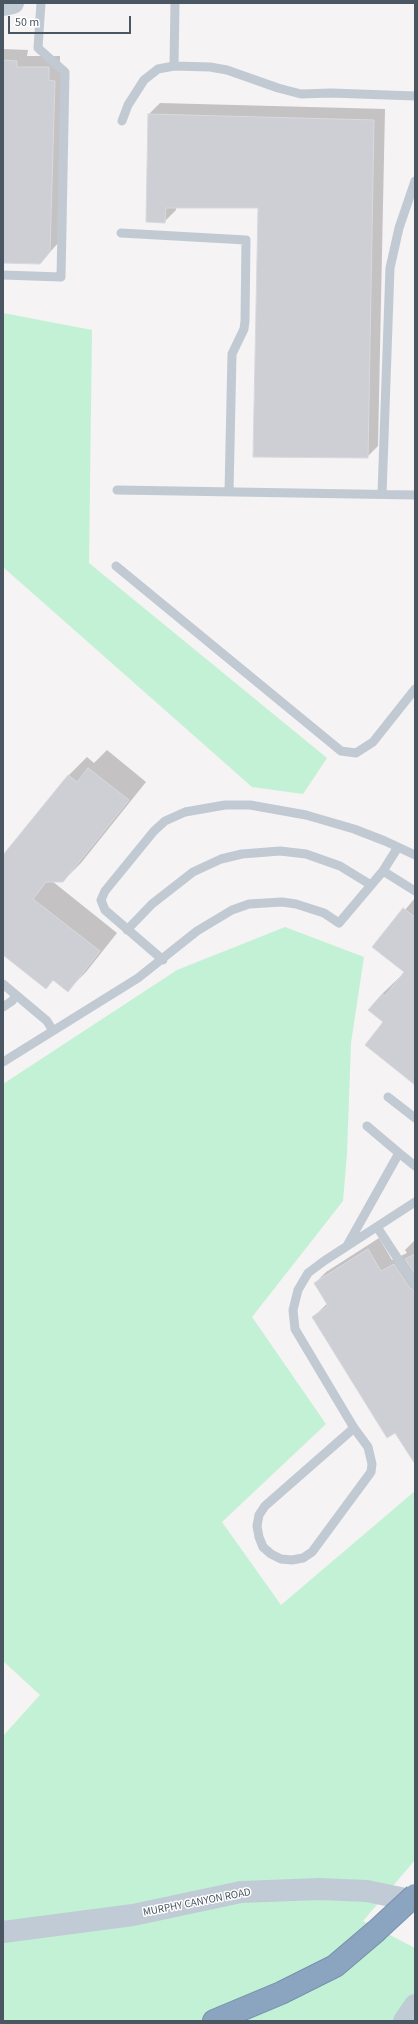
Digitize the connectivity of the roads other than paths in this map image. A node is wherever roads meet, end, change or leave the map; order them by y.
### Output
1 (14, 3) edge
2 (41, 3) edge
3 (175, 3) edge
4 (3, 5) edge
5 (174, 66) junction
6 (415, 96) edge
7 (122, 121) dead end
8 (415, 180) edge
9 (121, 233) dead end
10 (3, 275) edge
11 (117, 490) dead end
12 (230, 492) junction
13 (382, 494) junction
14 (415, 495) edge
15 (116, 566) dead end
16 (415, 689) edge
17 (398, 847) junction
18 (415, 855) edge
19 (383, 871) junction
20 (371, 885) junction
21 (415, 891) edge
22 (127, 930) junction
23 (162, 960) junction
24 (3, 984) edge
25 (16, 995) junction
26 (3, 1007) edge
27 (53, 1031) junction
28 (3, 1062) edge
29 (388, 1097) dead end
30 (415, 1118) edge
31 (367, 1126) dead end
32 (398, 1153) junction
33 (415, 1166) edge
34 (415, 1202) edge
35 (377, 1227) junction
36 (347, 1245) junction
37 (415, 1285) edge
38 (354, 1428) junction
39 (415, 1895) edge
40 (415, 1901) edge
41 (3, 1932) edge
42 (415, 2005) edge
43 (214, 2021) edge
44 (404, 2021) edge

1 - 4 main road
2 - 10 lane
3 - 5 lane
5 - 6 lane
5 - 7 lane
8 - 13 lane
9 - 12 lane
11 - 12 lane
12 - 13 lane
13 - 14 lane
15 - 16 lane
17 - 18 lane
17 - 19 lane
17 - 22 lane
19 - 20 lane
19 - 21 lane
20 - 22 lane
20 - 23 lane
22 - 23 lane
23 - 27 lane
24 - 25 lane
25 - 26 lane
25 - 27 lane
27 - 28 lane
29 - 30 lane
31 - 32 lane
32 - 33 lane
32 - 36 lane
34 - 35 lane
35 - 36 lane
35 - 37 lane
36 - 38 lane
38 - 38 lane
39 - 43 highway, bridge
40 - 41 main road, MURPHY CANYON ROAD
42 - 44 main road

